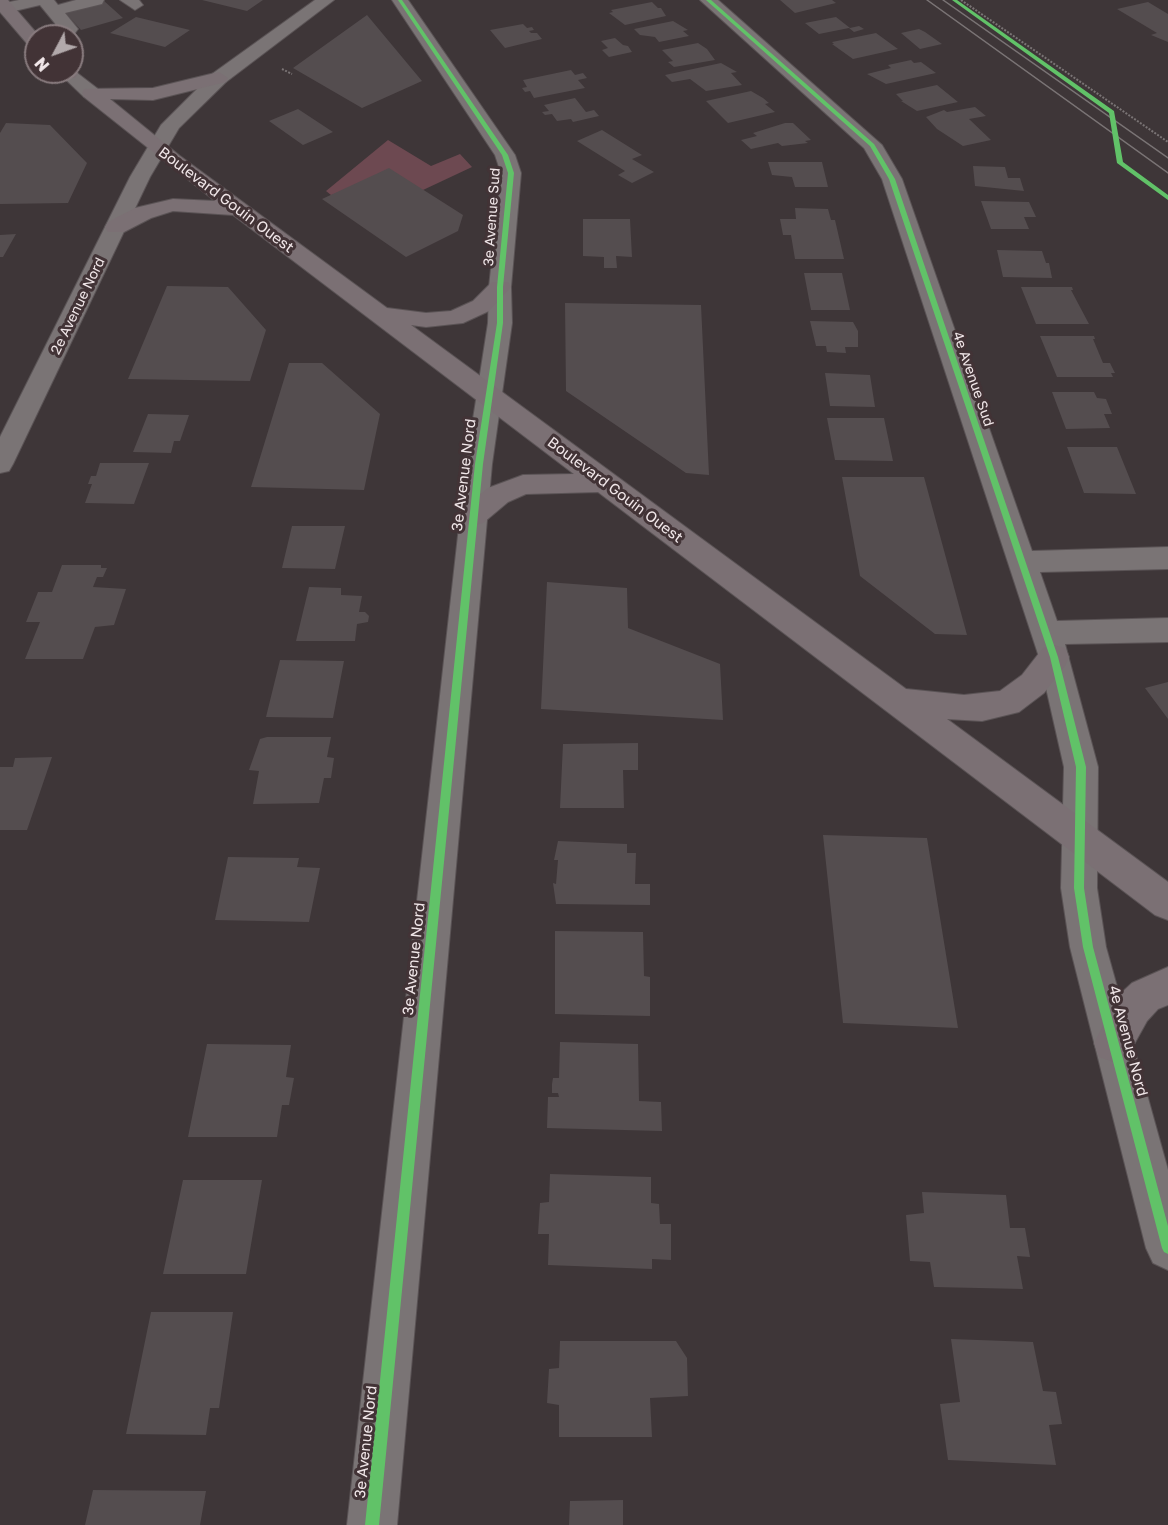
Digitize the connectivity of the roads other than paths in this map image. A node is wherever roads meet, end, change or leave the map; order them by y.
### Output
1 (96, 0) edge
2 (326, 0) edge
3 (400, 0) edge
4 (708, 0) edge
5 (46, 4) edge
6 (3, 5) edge
7 (64, 24) edge
8 (24, 27) edge
9 (219, 78) junction
10 (81, 84) edge
11 (91, 93) junction
12 (157, 148) junction
13 (238, 208) junction
14 (116, 227) junction
15 (500, 287) junction
16 (378, 314) junction
17 (489, 396) junction
18 (0, 464) edge
19 (605, 482) junction
20 (473, 516) junction
21 (1168, 558) edge
22 (1020, 562) junction
23 (1168, 630) edge
24 (1049, 645) junction
25 (896, 701) junction
26 (1081, 839) junction
27 (1168, 903) edge
28 (1168, 986) edge
29 (1113, 1043) junction
30 (1168, 1248) edge
31 (372, 1525) edge

1 - 5 street
2 - 9 street, 2e Avenue Nord
3 - 15 street, 3e Avenue Sud
4 - 22 street, 4e Avenue Sud
5 - 6 street
5 - 7 street
6 - 8 main road
9 - 11 main road
9 - 12 street, 2e Avenue Nord
10 - 11 street, Boulevard Gouin Ouest
11 - 12 main road, Boulevard Gouin Ouest
12 - 13 main road, Boulevard Gouin Ouest
12 - 14 street, 2e Avenue Nord
13 - 14 main road
13 - 16 main road, Boulevard Gouin Ouest
14 - 18 street, 2e Avenue Nord
15 - 16 main road
15 - 17 street, 3e Avenue Sud
16 - 17 main road, Boulevard Gouin Ouest
17 - 19 main road, Boulevard Gouin Ouest
17 - 20 street, 3e Avenue Nord
19 - 20 main road
19 - 25 main road, Boulevard Gouin Ouest
20 - 31 street, 3e Avenue Nord
21 - 22 street
22 - 24 street, 4e Avenue Sud
23 - 24 street
24 - 25 main road
24 - 26 street, 4e Avenue Sud
25 - 26 main road, Boulevard Gouin Ouest
26 - 27 main road, Boulevard Gouin Ouest
26 - 29 street, 4e Avenue Nord
28 - 29 main road
29 - 30 street, 4e Avenue Nord

